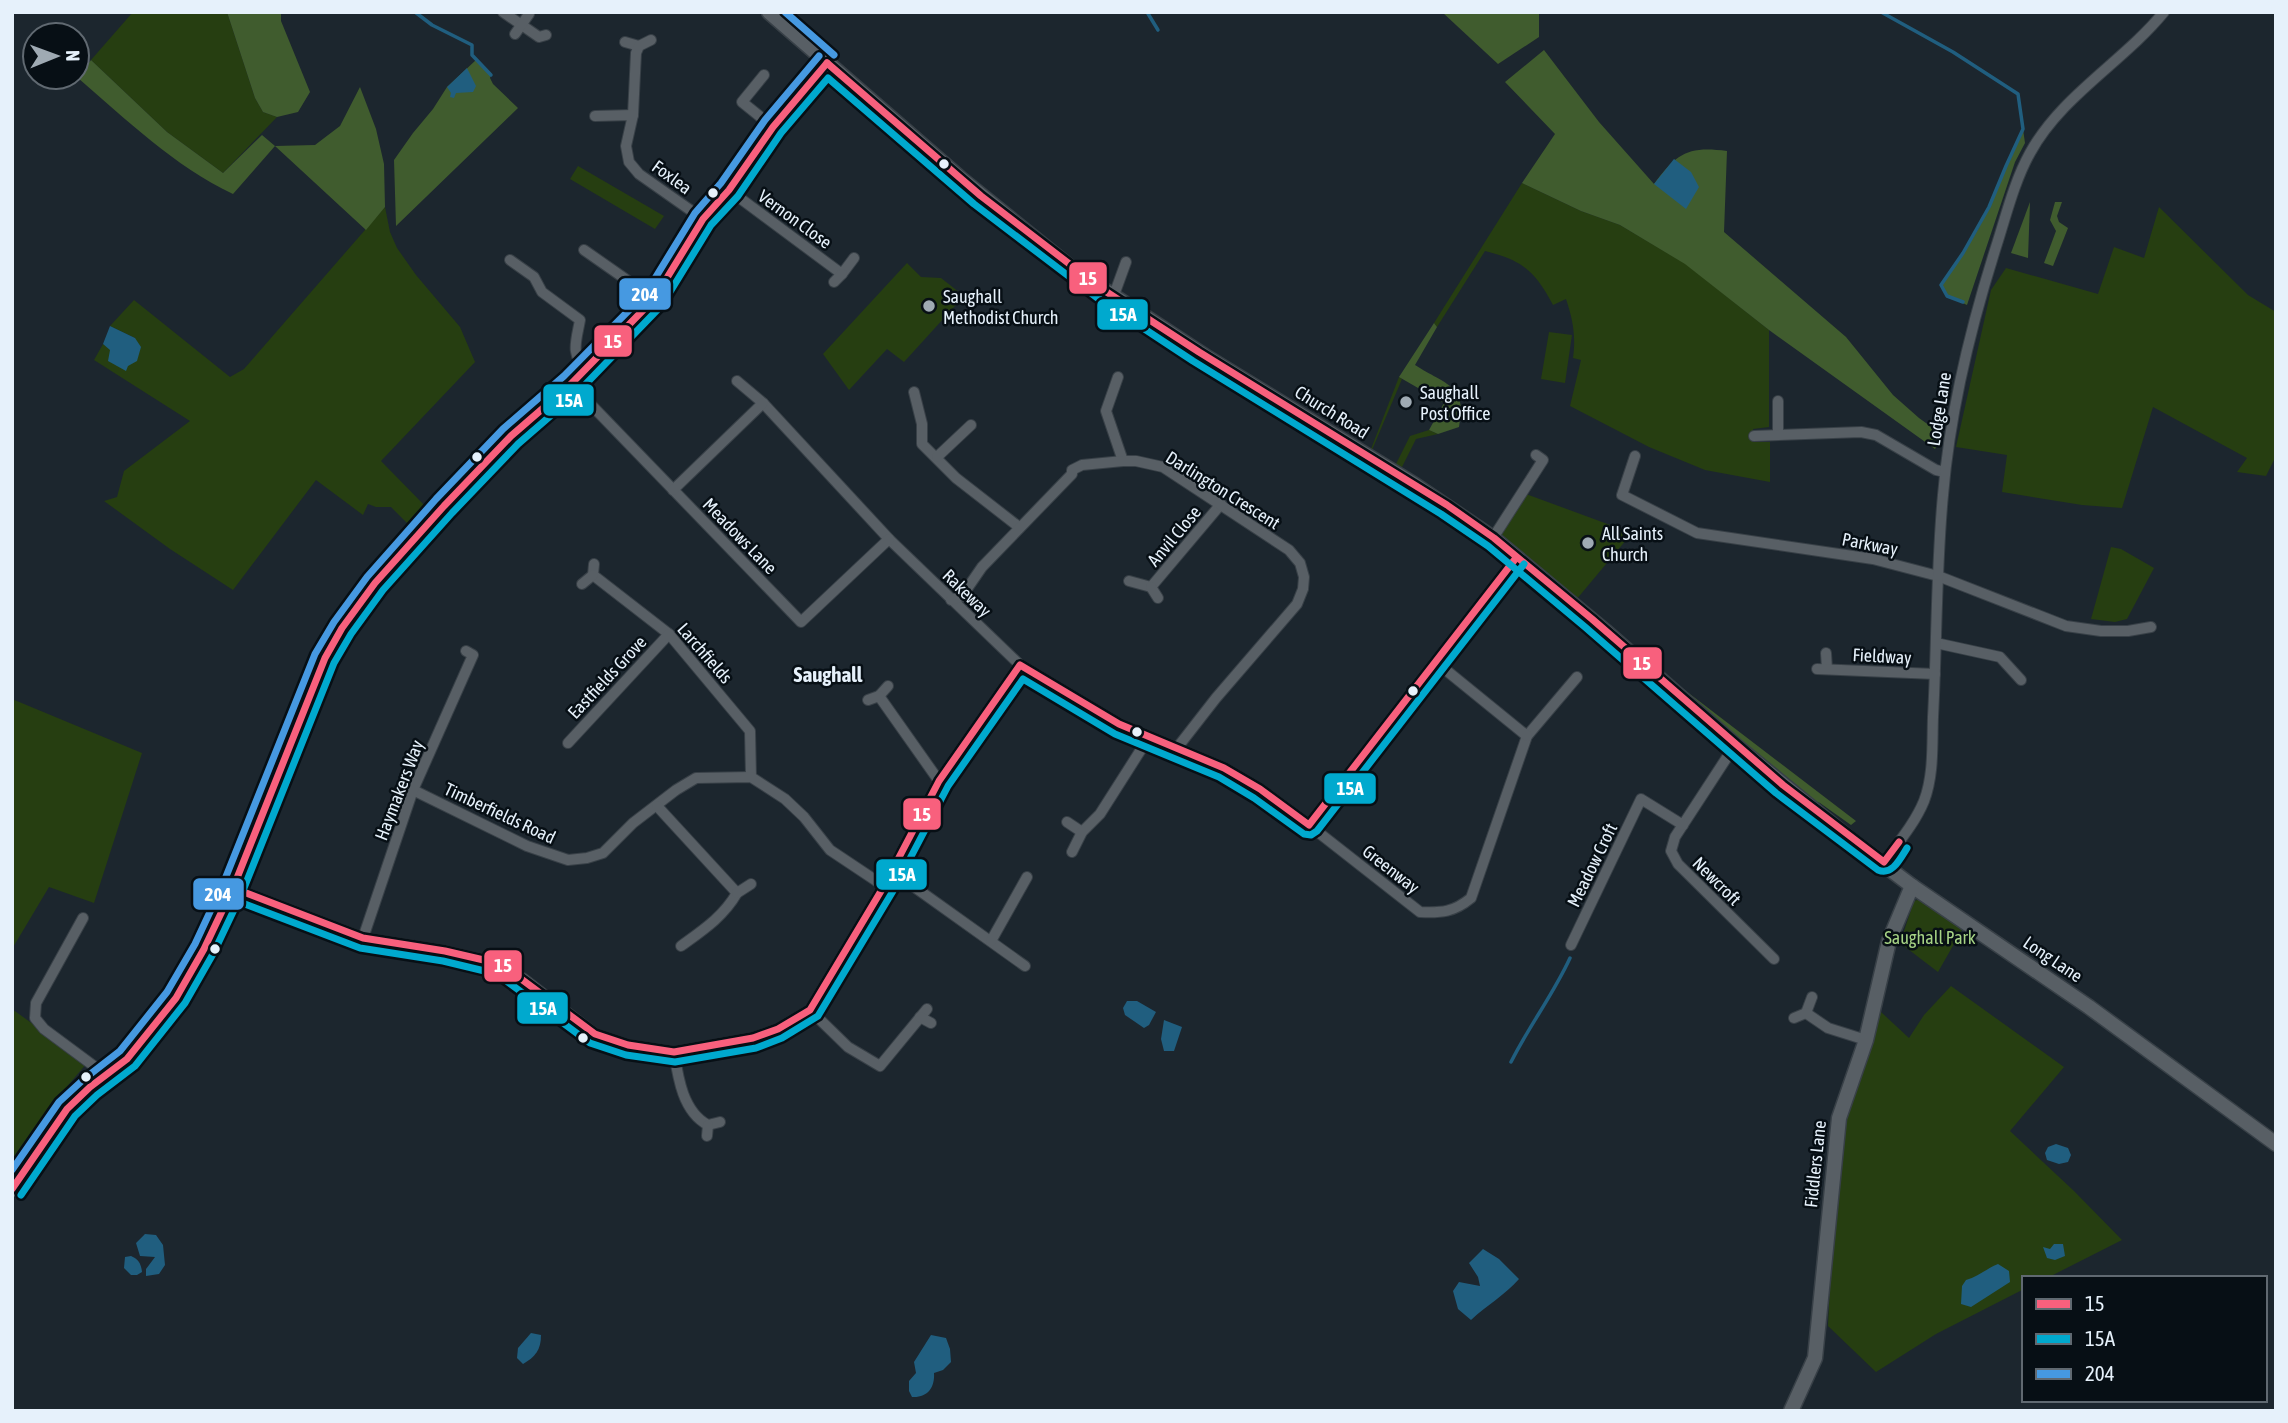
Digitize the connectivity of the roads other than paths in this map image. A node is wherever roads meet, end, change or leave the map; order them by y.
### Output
1 (503, 12) edge
2 (769, 12) edge
3 (2164, 12) edge
4 (529, 14) edge
5 (518, 29) junction
6 (540, 39) dead end
7 (651, 40) dead end
8 (625, 42) dead end
9 (639, 46) junction
10 (827, 63) junction
11 (764, 75) dead end
12 (633, 115) junction
13 (595, 116) dead end
14 (773, 127) junction
15 (729, 190) junction
16 (703, 219) junction
17 (584, 250) dead end
18 (854, 258) dead end
19 (510, 260) dead end
20 (1126, 262) dead end
21 (1114, 295) junction
22 (654, 299) junction
23 (587, 367) junction
24 (1118, 377) dead end
25 (737, 381) dead end
26 (571, 384) junction
27 (914, 393) dead end
28 (1778, 401) dead end
29 (763, 403) junction
30 (971, 425) dead end
31 (1779, 435) junction
32 (1754, 436) dead end
33 (934, 455) junction
34 (1635, 456) dead end
35 (1543, 460) dead end
36 (1122, 461) junction
37 (1945, 472) junction
38 (673, 490) junction
39 (1221, 504) junction
40 (1019, 527) junction
41 (1493, 538) junction
42 (890, 539) junction
43 (1516, 558) junction
44 (594, 564) dead end
45 (593, 575) junction
46 (1938, 576) junction
47 (1129, 581) dead end
48 (582, 584) dead end
49 (1151, 587) junction
50 (1158, 598) dead end
51 (951, 600) junction
52 (2151, 627) dead end
53 (669, 634) junction
54 (1936, 643) junction
55 (1826, 653) dead end
56 (474, 655) dead end
57 (1436, 662) junction
58 (1020, 665) junction
59 (1935, 674) junction
60 (1577, 677) dead end
61 (2021, 680) dead end
62 (888, 686) dead end
63 (1527, 736) junction
64 (1149, 737) junction
65 (568, 743) dead end
66 (1735, 745) junction
67 (1177, 748) junction
68 (1188, 752) joint
69 (751, 777) junction
70 (939, 781) junction
71 (413, 790) junction
72 (657, 806) junction
73 (1808, 806) joint
74 (1067, 822) dead end
75 (1310, 825) junction
76 (1683, 825) junction
77 (1082, 832) junction
78 (1072, 852) dead end
79 (1884, 862) junction
80 (892, 871) junction
81 (1027, 877) dead end
82 (751, 884) dead end
83 (884, 886) junction
84 (1912, 886) junction
85 (233, 888) junction
86 (737, 893) junction
87 (83, 918) dead end
88 (363, 939) junction
89 (991, 941) junction
90 (1571, 945) dead end
91 (681, 946) dead end
92 (1773, 959) dead end
93 (1025, 966) dead end
94 (1812, 997) dead end
95 (810, 1010) junction
96 (1806, 1013) junction
97 (1794, 1018) dead end
98 (931, 1023) dead end
99 (1866, 1040) junction
100 (674, 1052) junction
101 (106, 1075) junction
102 (720, 1122) dead end
103 (708, 1125) junction
104 (707, 1136) dead end
105 (2276, 1143) edge
106 (12, 1189) edge
107 (1791, 1411) edge

1 - 5 street
2 - 10 street, Church Road
3 - 37 street, Lodge Lane
4 - 5 street
5 - 6 street
7 - 9 street
8 - 9 street
9 - 12 street, Foxlea
10 - 14 street
10 - 21 street, Church Road
11 - 14 street
12 - 13 street
12 - 16 street, Foxlea
14 - 15 street
15 - 16 street
15 - 18 street, Vernon Close
16 - 22 street
17 - 22 street
19 - 23 street
20 - 21 street
21 - 41 street, Church Road
22 - 23 street
23 - 26 street
24 - 36 street
25 - 29 street, Rakeway
26 - 38 street, Meadows Lane
26 - 85 street
27 - 33 street
28 - 31 street
29 - 38 street
29 - 42 street, Rakeway
30 - 33 street
31 - 32 street
31 - 37 street
33 - 40 street
34 - 46 street, Parkway
35 - 41 street
36 - 39 street, Darlington Crescent
36 - 40 street, Darlington Crescent
37 - 46 street, Lodge Lane
38 - 42 street, Meadows Lane
39 - 49 street, Anvil Close
39 - 67 street, Darlington Crescent
40 - 51 street, Darlington Crescent
41 - 43 street, Church Road
42 - 51 street, Rakeway
43 - 57 street
43 - 66 street, Church Road
44 - 45 street
45 - 48 street
45 - 53 street, Larchfields
46 - 52 street, Parkway
46 - 54 street, Lodge Lane
47 - 49 street, Anvil Close
49 - 50 street, Anvil Close
51 - 58 street, Rakeway
53 - 65 street, Eastfields Grove
53 - 69 street, Larchfields
54 - 59 street, Lodge Lane
54 - 61 street
55 - 59 street, Fieldway
56 - 71 street, Haymakers Way
57 - 63 street
57 - 75 street
58 - 64 street, Rakeway
58 - 70 street
59 - 79 street, Lodge Lane
60 - 63 street, Greenway
62 - 70 street
63 - 75 street, Greenway
64 - 67 street, Rakeway
64 - 77 street
66 - 73 street, Church Road
66 - 76 street, Newcroft
67 - 68 street, Rakeway
68 - 75 street, Greenway
69 - 72 street, Timberfields Road
69 - 83 street
70 - 80 street
71 - 72 street, Timberfields Road
71 - 88 street, Haymakers Way
72 - 86 street
73 - 79 street, Long Lane
74 - 77 street
76 - 90 street, Meadow Croft
76 - 92 street, Newcroft
77 - 78 street
79 - 84 street, Long Lane
80 - 83 street
80 - 89 street
81 - 89 street
82 - 86 street
83 - 95 street
84 - 99 street, Fiddlers Lane
84 - 105 street, Long Lane
85 - 88 street
85 - 101 street
86 - 91 street
87 - 101 street
88 - 100 street
89 - 93 street
94 - 96 street
95 - 98 street
95 - 100 street
96 - 97 street
96 - 99 street
99 - 107 street, Fiddlers Lane
100 - 103 street
101 - 106 street
102 - 103 street
103 - 104 street

